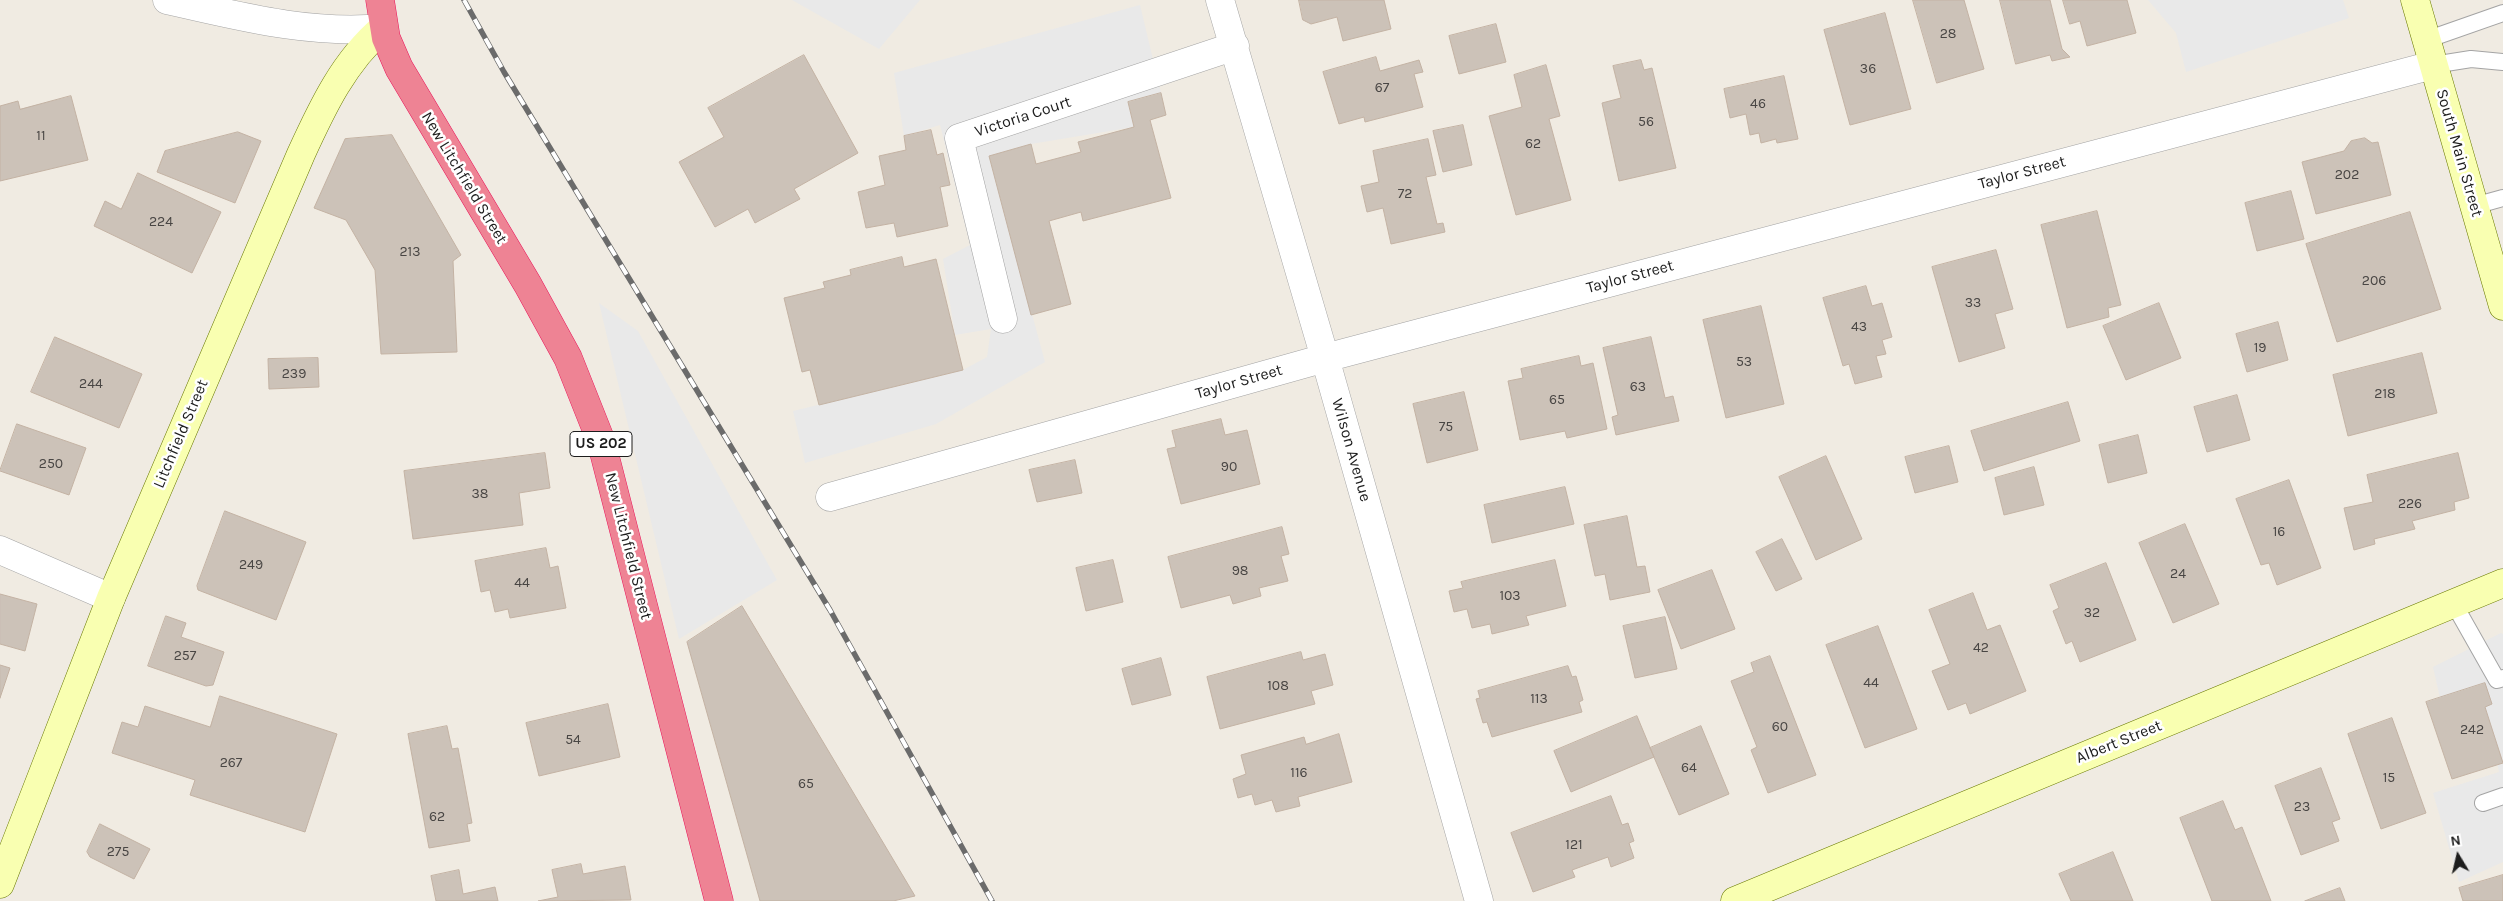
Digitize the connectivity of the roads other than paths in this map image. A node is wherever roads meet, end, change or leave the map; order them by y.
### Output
1 (167, 0) edge
2 (380, 0) edge
3 (1220, 0) edge
4 (2415, 0) edge
5 (2503, 13) edge
6 (383, 28) junction
7 (1235, 46) junction
8 (2430, 52) junction
9 (2503, 62) edge
10 (2503, 198) edge
11 (2474, 206) junction
12 (2503, 306) edge
13 (1003, 319) dead end
14 (1325, 358) junction
15 (830, 497) dead end
16 (0, 550) edge
17 (2503, 583) edge
18 (111, 598) junction
19 (2454, 604) junction
20 (2503, 678) edge
21 (2503, 796) edge
22 (2483, 803) dead end
23 (0, 884) edge
24 (719, 901) edge
25 (1479, 901) edge
26 (1735, 901) edge

1 - 6 street
2 - 6 highway, US 202
3 - 7 street, Wilson Avenue
4 - 8 main road, South Main Street
5 - 8 lane
6 - 18 main road, Litchfield Street
6 - 24 highway, New Litchfield Street / US 202
7 - 13 street, Victoria Court
7 - 14 street, Wilson Avenue
8 - 9 lane
8 - 11 main road, South Main Street
8 - 14 street, Taylor Street
10 - 11 lane
11 - 12 main road, South Main Street
14 - 15 street, Taylor Street
14 - 25 street, Wilson Avenue
16 - 18 street
17 - 19 main road, Albert Street
18 - 23 main road, Litchfield Street
19 - 20 lane
19 - 26 main road, Albert Street
21 - 22 lane

